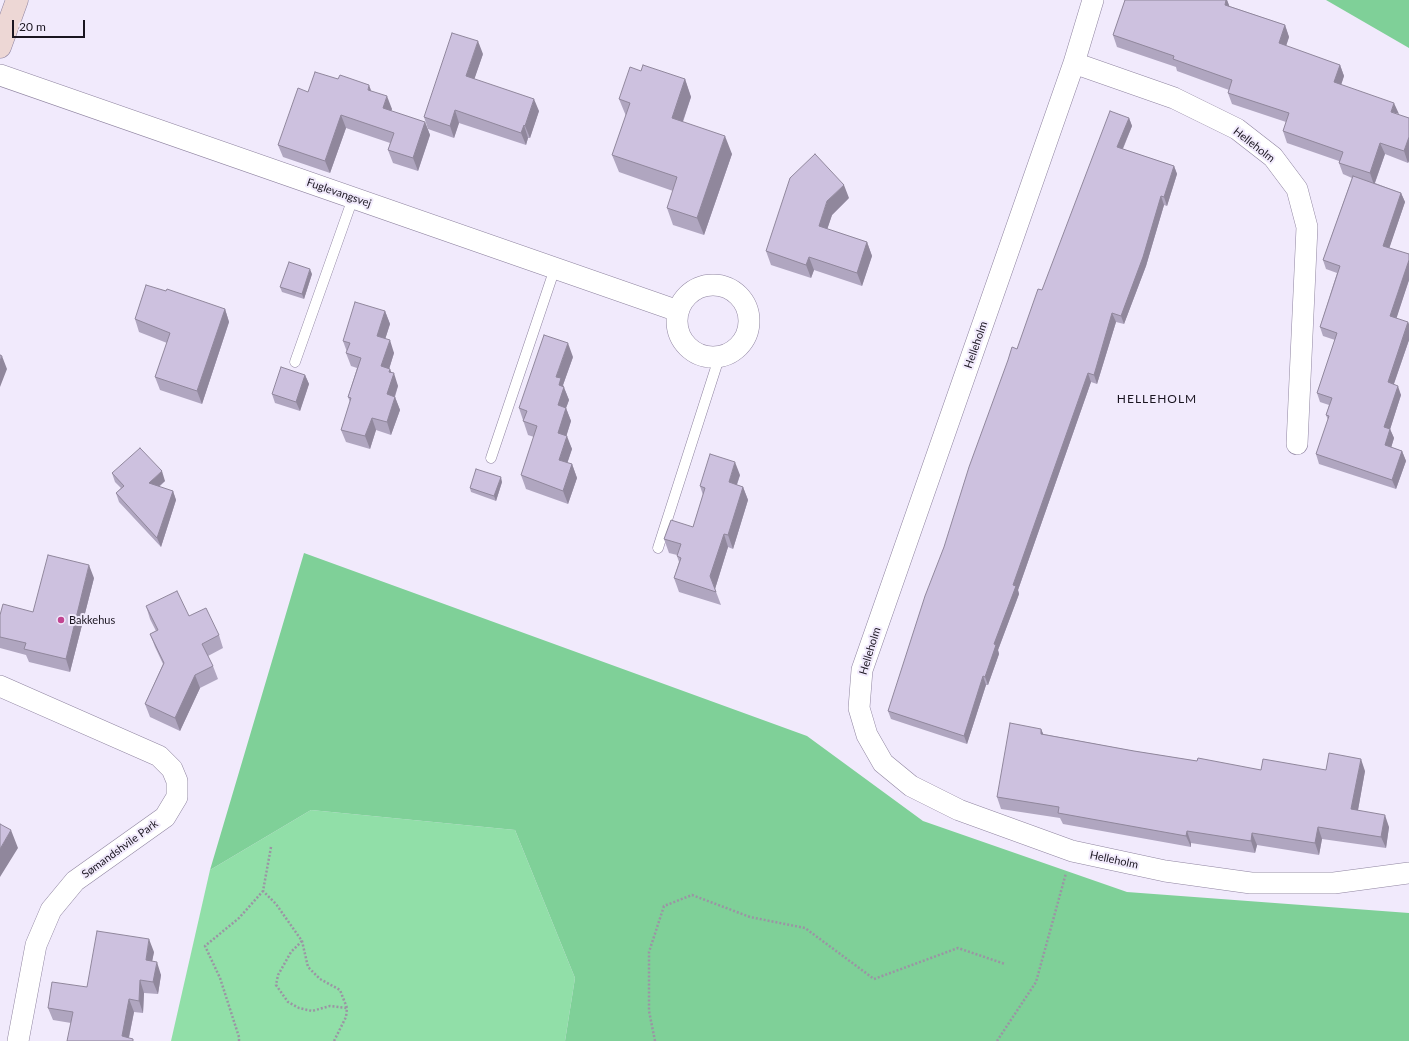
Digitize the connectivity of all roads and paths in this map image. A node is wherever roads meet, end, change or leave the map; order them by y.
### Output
1 (17, 0) edge
2 (1093, 0) edge
3 (0, 47) edge
4 (1074, 64) junction
5 (0, 75) edge
6 (353, 198) junction
7 (555, 268) junction
8 (678, 311) junction
9 (719, 358) junction
10 (295, 362) dead end
11 (1297, 444) dead end
12 (491, 458) dead end
13 (658, 548) dead end
14 (0, 686) edge
15 (271, 847) dead end
16 (1072, 851) junction
17 (1409, 873) edge
18 (263, 891) junction
19 (302, 941) junction
20 (1004, 964) dead end
21 (347, 1008) junction
22 (18, 1041) edge
23 (239, 1041) edge
24 (334, 1041) edge
25 (655, 1041) edge
26 (997, 1041) edge

1 - 3 main road
2 - 4 street, Helleholm
4 - 11 street, Helleholm
4 - 16 street, Helleholm
5 - 6 street, Fuglevangsvej
6 - 7 street, Fuglevangsvej
6 - 10 lane
7 - 8 street, Fuglevangsvej
7 - 12 lane
8 - 9 street
8 - 9 street
9 - 13 lane
14 - 22 street, Sømandshvile Park
15 - 18 path
16 - 17 street, Helleholm
16 - 26 path
18 - 19 path
18 - 23 path
19 - 21 path
19 - 21 path
20 - 25 path
21 - 24 path

